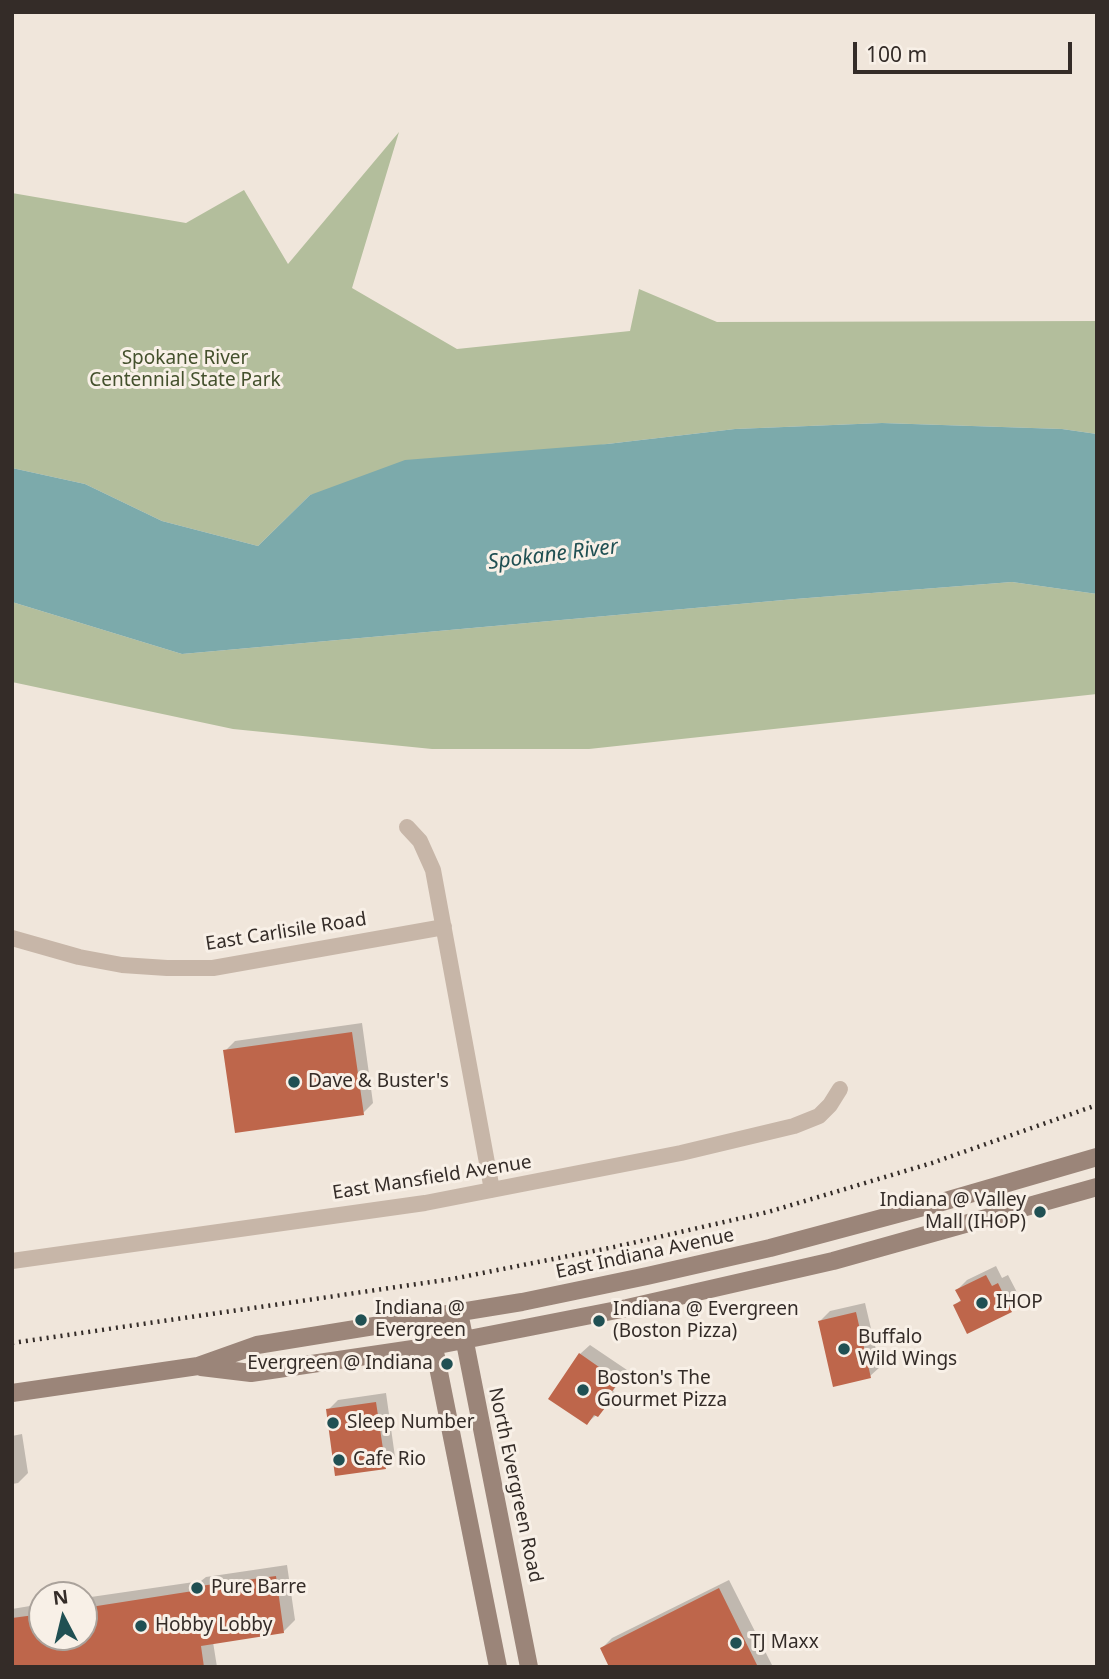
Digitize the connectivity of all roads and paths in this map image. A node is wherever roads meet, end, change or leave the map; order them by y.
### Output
1 (407, 827) dead end
2 (444, 927) junction
3 (12, 938) edge
4 (840, 1089) dead end
5 (1097, 1157) edge
6 (1097, 1187) edge
7 (492, 1190) junction
8 (12, 1261) edge
9 (459, 1312) junction
10 (428, 1317) junction
11 (464, 1340) junction
12 (433, 1346) junction
13 (198, 1366) junction
14 (12, 1392) edge
15 (498, 1667) edge
16 (529, 1667) edge

1 - 2 street
2 - 3 street, East Carlisile Road
2 - 7 street
4 - 7 street, East Mansfield Avenue
5 - 9 main road, East Indiana Avenue
6 - 11 main road, East Indiana Avenue
7 - 8 street, East Mansfield Avenue
9 - 10 main road, East Indiana Avenue
9 - 11 main road, North Evergreen Road
10 - 12 main road
10 - 13 main road, East Indiana Avenue
11 - 12 main road, East Indiana Avenue
11 - 16 main road, North Evergreen Road
12 - 13 main road, East Indiana Avenue
12 - 15 main road
13 - 14 main road, East Indiana Avenue

